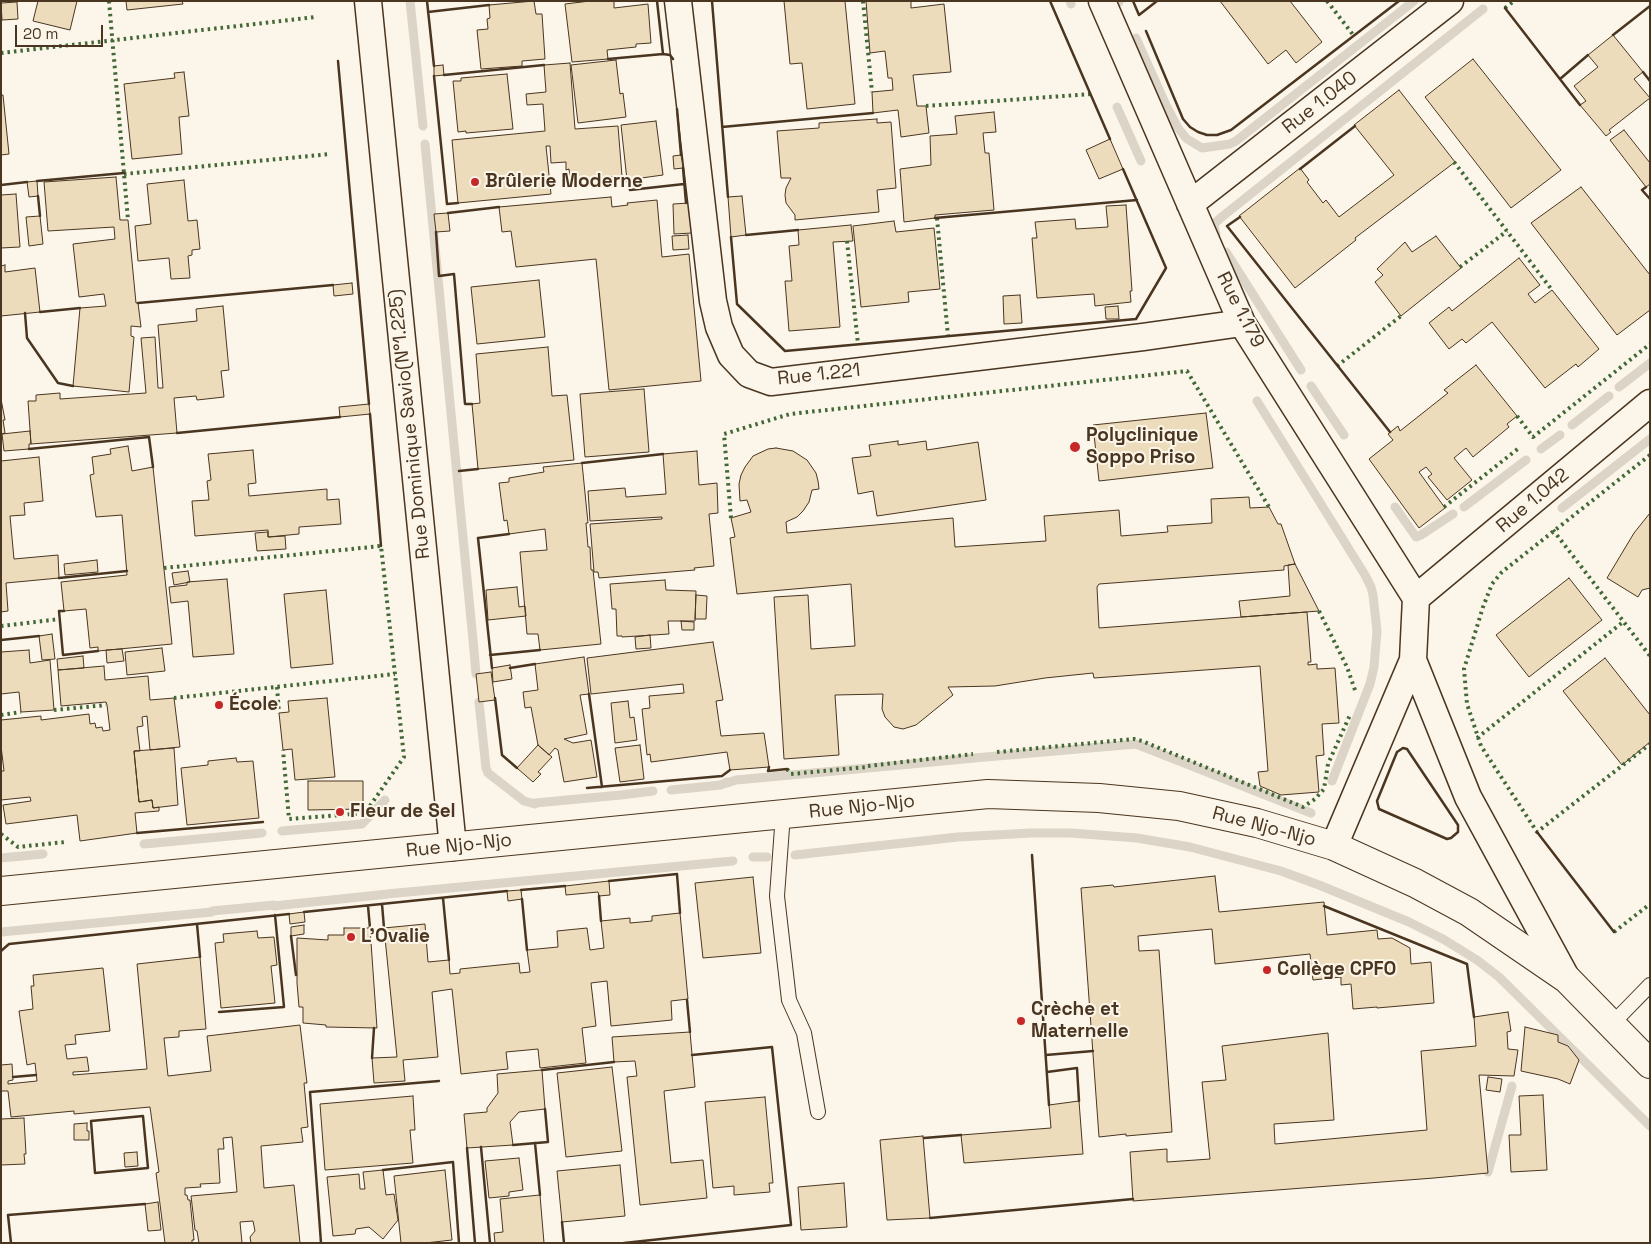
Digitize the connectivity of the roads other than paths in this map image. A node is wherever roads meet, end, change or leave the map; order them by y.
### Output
1 (368, 1) edge
2 (678, 1) edge
3 (1102, 1) edge
4 (1450, 1) edge
5 (1190, 204) junction
6 (1242, 322) junction
7 (1650, 403) edge
8 (1416, 598) junction
9 (1413, 660) junction
10 (783, 814) junction
11 (1334, 846) junction
12 (453, 847) junction
13 (1, 891) edge
14 (1567, 979) junction
15 (1650, 985) edge
16 (1611, 1024) junction
17 (1650, 1064) edge
18 (818, 1112) dead end

1 - 12 street, Rue Dominique Savio(N°1.225)
2 - 6 street, Rue 1.221
3 - 5 street, Rue 1.179
4 - 5 street, Rue 1.040
5 - 6 street, Rue 1.179
6 - 8 street, Rue 1.179
7 - 8 street, Rue 1.042
8 - 9 street
9 - 11 street
9 - 14 street
10 - 11 main road, Rue Njo-Njo
10 - 12 main road, Rue Njo-Njo
10 - 18 lane
11 - 14 main road, Rue Njo-Njo
12 - 13 main road, Rue Njo-Njo
14 - 16 main road, Rue Njo-Njo
15 - 16 lane
16 - 17 main road, Rue Njo-Njo

